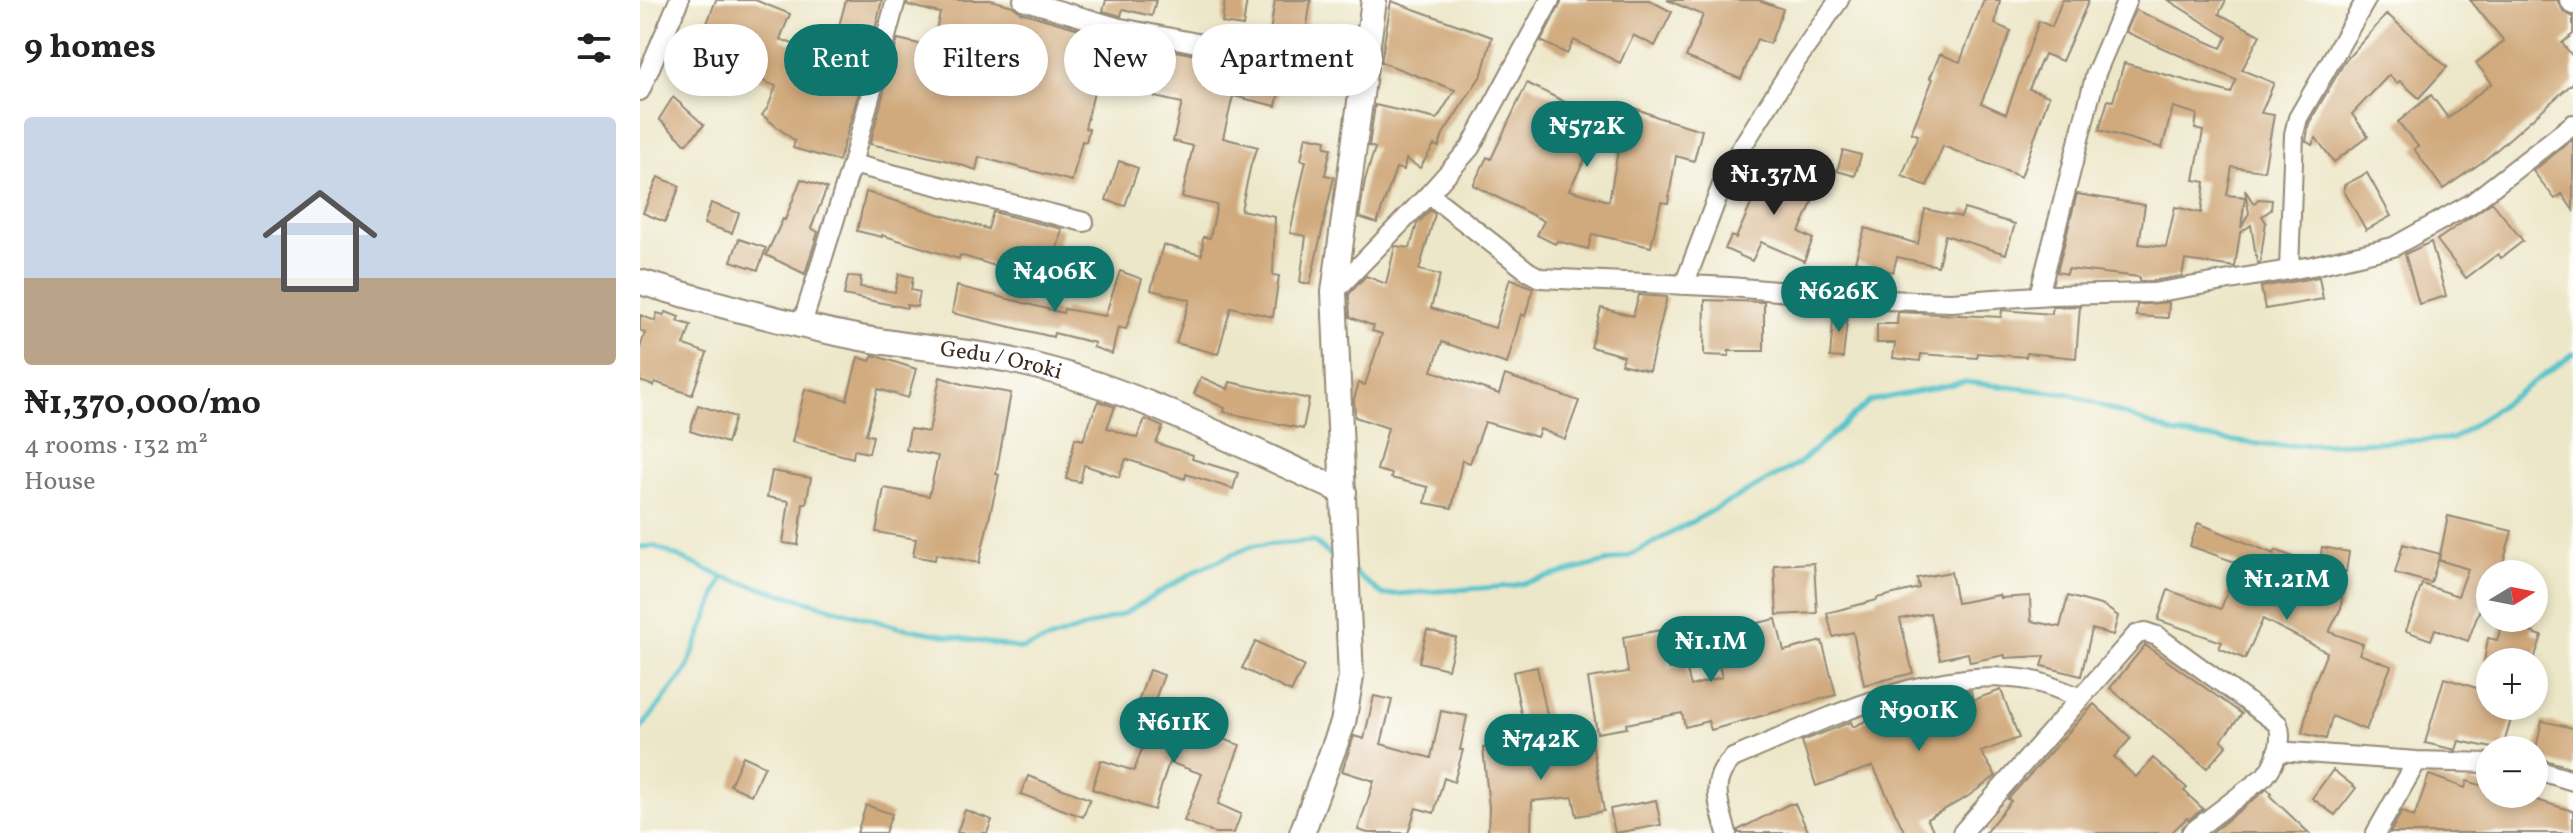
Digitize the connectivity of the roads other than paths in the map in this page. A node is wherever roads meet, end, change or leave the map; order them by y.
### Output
1 (679, 0) edge
2 (896, 0) edge
3 (1023, 0) edge
4 (1374, 0) edge
5 (1550, 0) edge
6 (1839, 0) edge
7 (2127, 0) edge
8 (2366, 0) edge
9 (2569, 0) edge
10 (2573, 5) edge
11 (1371, 24) edge
12 (1192, 42) edge
13 (640, 91) edge
14 (1360, 96) edge
15 (2573, 124) edge
16 (852, 164) junction
17 (1429, 194) junction
18 (1084, 222) dead end
19 (2289, 269) junction
20 (640, 282) edge
21 (1684, 285) junction
22 (1334, 292) junction
23 (2039, 295) junction
24 (802, 324) junction
25 (1344, 492) junction
26 (2081, 698) junction
27 (2277, 751) junction
28 (2417, 761) junction
29 (2476, 763) edge
30 (2548, 773) edge
31 (2573, 781) edge
32 (1302, 833) edge
33 (1727, 833) edge
34 (1962, 833) edge
35 (2191, 833) edge
36 (2376, 833) edge

1 - 13 street
2 - 16 street
3 - 12 street
4 - 11 street
5 - 17 street
6 - 21 street
7 - 23 street
8 - 19 street
9 - 10 street
14 - 22 street
15 - 19 street
16 - 18 street
16 - 24 street
17 - 21 street
17 - 22 street
19 - 23 street
20 - 24 street, Gedu / Oroki
21 - 23 street
22 - 25 street
24 - 25 street, Gedu / Oroki
25 - 32 street
26 - 27 street
26 - 33 street
26 - 34 street
27 - 28 street
27 - 35 street
28 - 29 street
28 - 36 street
30 - 31 street

